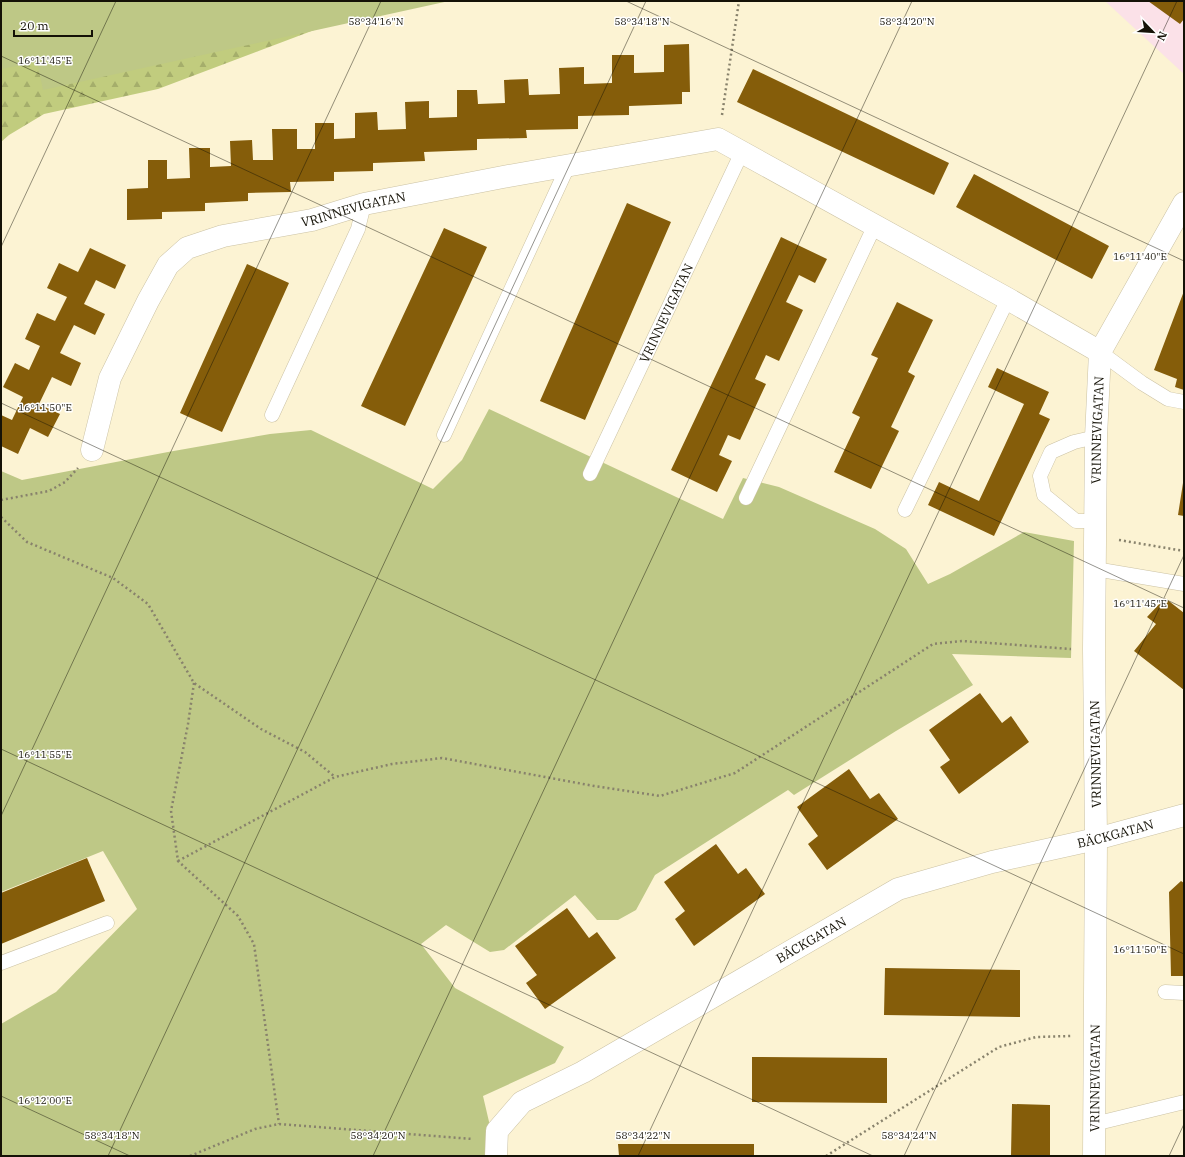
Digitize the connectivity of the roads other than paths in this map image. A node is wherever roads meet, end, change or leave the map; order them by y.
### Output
1 (742, 152) junction
2 (568, 166) junction
3 (1184, 203) edge
4 (364, 204) junction
5 (875, 225) junction
6 (1008, 299) junction
7 (1100, 352) junction
8 (1184, 402) edge
9 (272, 415) dead end
10 (444, 435) dead end
11 (1096, 437) junction
12 (92, 450) road end
13 (590, 474) dead end
14 (746, 498) dead end
15 (906, 510) dead end
16 (1096, 528) junction
17 (1095, 569) junction
18 (1182, 585) edge
19 (1184, 815) edge
20 (1096, 839) junction
21 (107, 923) dead end
22 (1, 963) edge
23 (1165, 992) dead end
24 (1184, 993) edge
25 (1184, 1102) edge
26 (1094, 1124) junction
27 (496, 1149) edge
28 (1094, 1156) edge

1 - 2 street, VRINNEVIGATAN
1 - 5 street
1 - 13 lane, VRINNEVIGATAN
2 - 4 street, VRINNEVIGATAN
2 - 10 lane
3 - 7 street, VRINNEVIGATAN
4 - 9 lane
4 - 12 street, VRINNEVIGATAN
5 - 6 street
5 - 14 lane
6 - 7 street
6 - 15 lane
7 - 8 lane
7 - 11 street, VRINNEVIGATAN
11 - 16 street, VRINNEVIGATAN
11 - 16 lane
16 - 17 street, VRINNEVIGATAN
17 - 18 lane
17 - 20 street, VRINNEVIGATAN
19 - 20 street, BÄCKGATAN
20 - 26 street, VRINNEVIGATAN
20 - 27 street, BÄCKGATAN
21 - 22 lane
23 - 24 lane
25 - 26 lane
26 - 28 street, VRINNEVIGATAN

